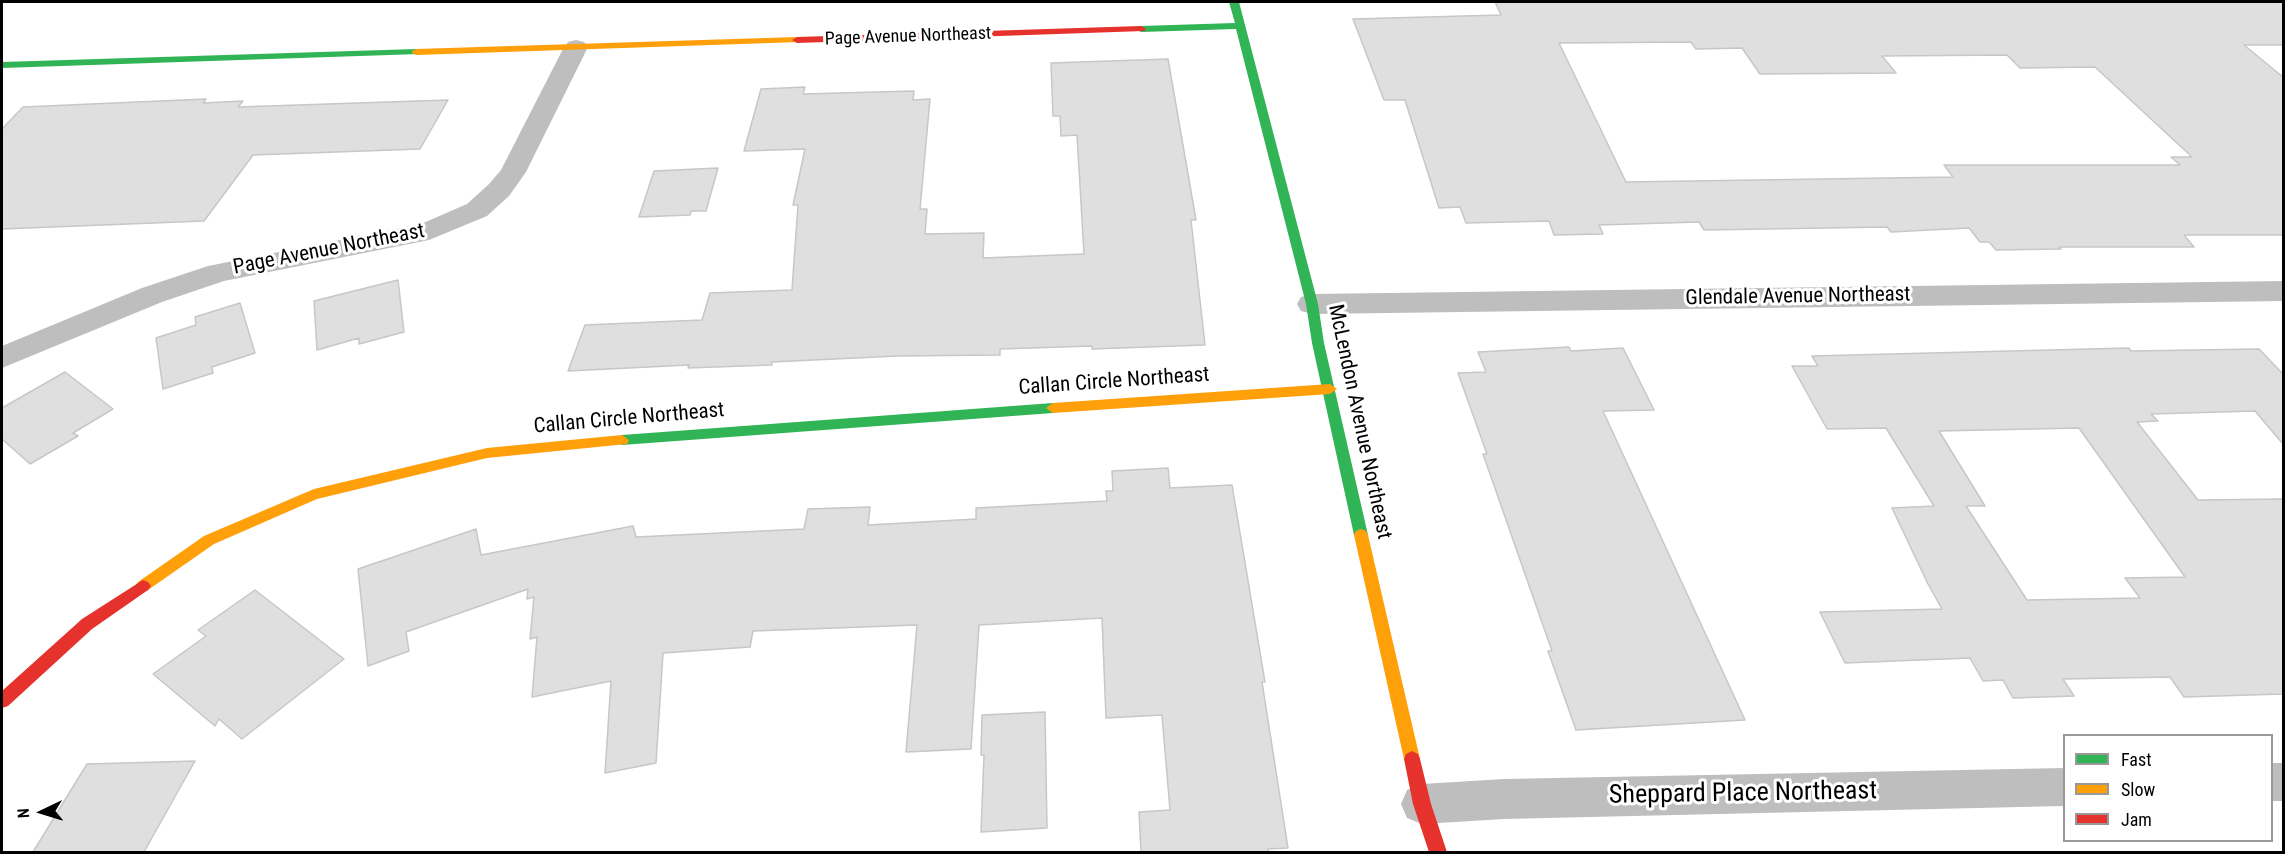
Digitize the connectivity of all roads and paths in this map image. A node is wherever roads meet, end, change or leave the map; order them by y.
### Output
1 (1234, 2) edge
2 (1240, 26) junction
3 (576, 47) junction
4 (2, 65) edge
5 (2283, 291) edge
6 (1312, 304) junction
7 (2, 358) edge
8 (1330, 389) junction
9 (2, 701) edge
10 (2063, 787) edge
11 (1422, 804) junction
12 (1438, 852) edge

1 - 2 street, McLendon Avenue Northeast
2 - 3 street, Page Avenue Northeast
2 - 6 street, McLendon Avenue Northeast
3 - 4 street, Page Avenue Northeast
3 - 7 street, Page Avenue Northeast
5 - 6 street, Glendale Avenue Northeast
6 - 8 street, McLendon Avenue Northeast
8 - 9 street, Callan Circle Northeast
8 - 11 street, McLendon Avenue Northeast
10 - 11 street, Sheppard Place Northeast
11 - 12 street, McLendon Avenue Northeast

